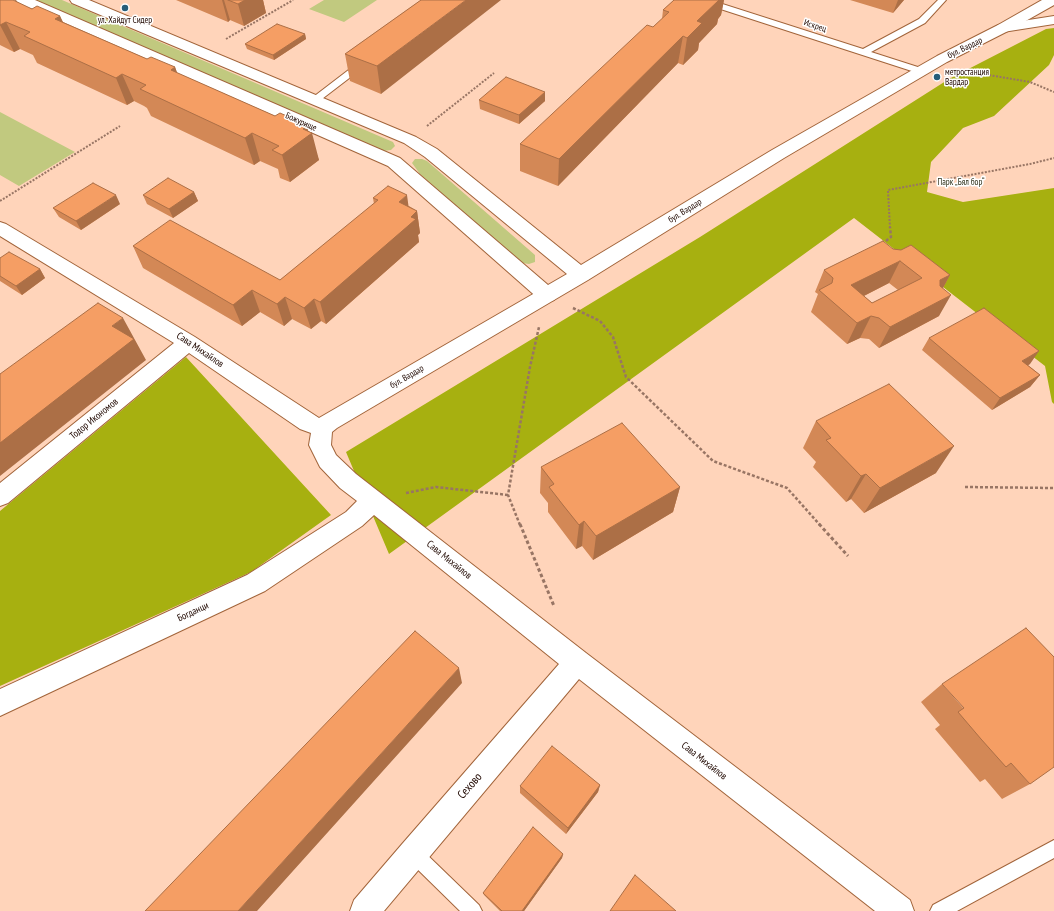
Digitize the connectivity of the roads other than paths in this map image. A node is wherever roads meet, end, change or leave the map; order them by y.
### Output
1 (23, 0) edge
2 (77, 0) edge
3 (702, 0) edge
4 (942, 0) edge
5 (1052, 0) edge
6 (1054, 20) edge
7 (1003, 28) junction
8 (864, 52) junction
9 (372, 57) edge
10 (921, 71) junction
11 (315, 100) junction
12 (0, 228) edge
13 (581, 275) junction
14 (547, 295) junction
15 (188, 342) junction
16 (322, 428) junction
17 (0, 496) edge
18 (373, 500) junction
19 (577, 662) junction
20 (0, 702) edge
21 (1054, 849) edge
22 (413, 853) junction
23 (365, 911) edge
24 (473, 911) edge
25 (899, 911) edge
26 (939, 911) edge

1 - 14 street, Божурище
2 - 11 street
3 - 8 lane, Искрец
4 - 8 lane
5 - 7 street, бул. Вардар
6 - 7 street
7 - 10 street, бул. Вардар
8 - 10 lane, Искрец
9 - 11 lane
10 - 13 street, бул. Вардар
11 - 13 street
12 - 15 street, Сава Михайлов
13 - 14 street, бул. Вардар
14 - 16 street, бул. Вардар
15 - 16 street, Сава Михайлов
15 - 17 street, Тодор Икономов
16 - 18 street, Сава Михайлов
18 - 19 street, Сава Михайлов
18 - 20 street, Богданци
19 - 22 street, Сехово
19 - 25 street, Сава Михайлов
21 - 26 lane
22 - 23 street, Сехово
22 - 24 lane

